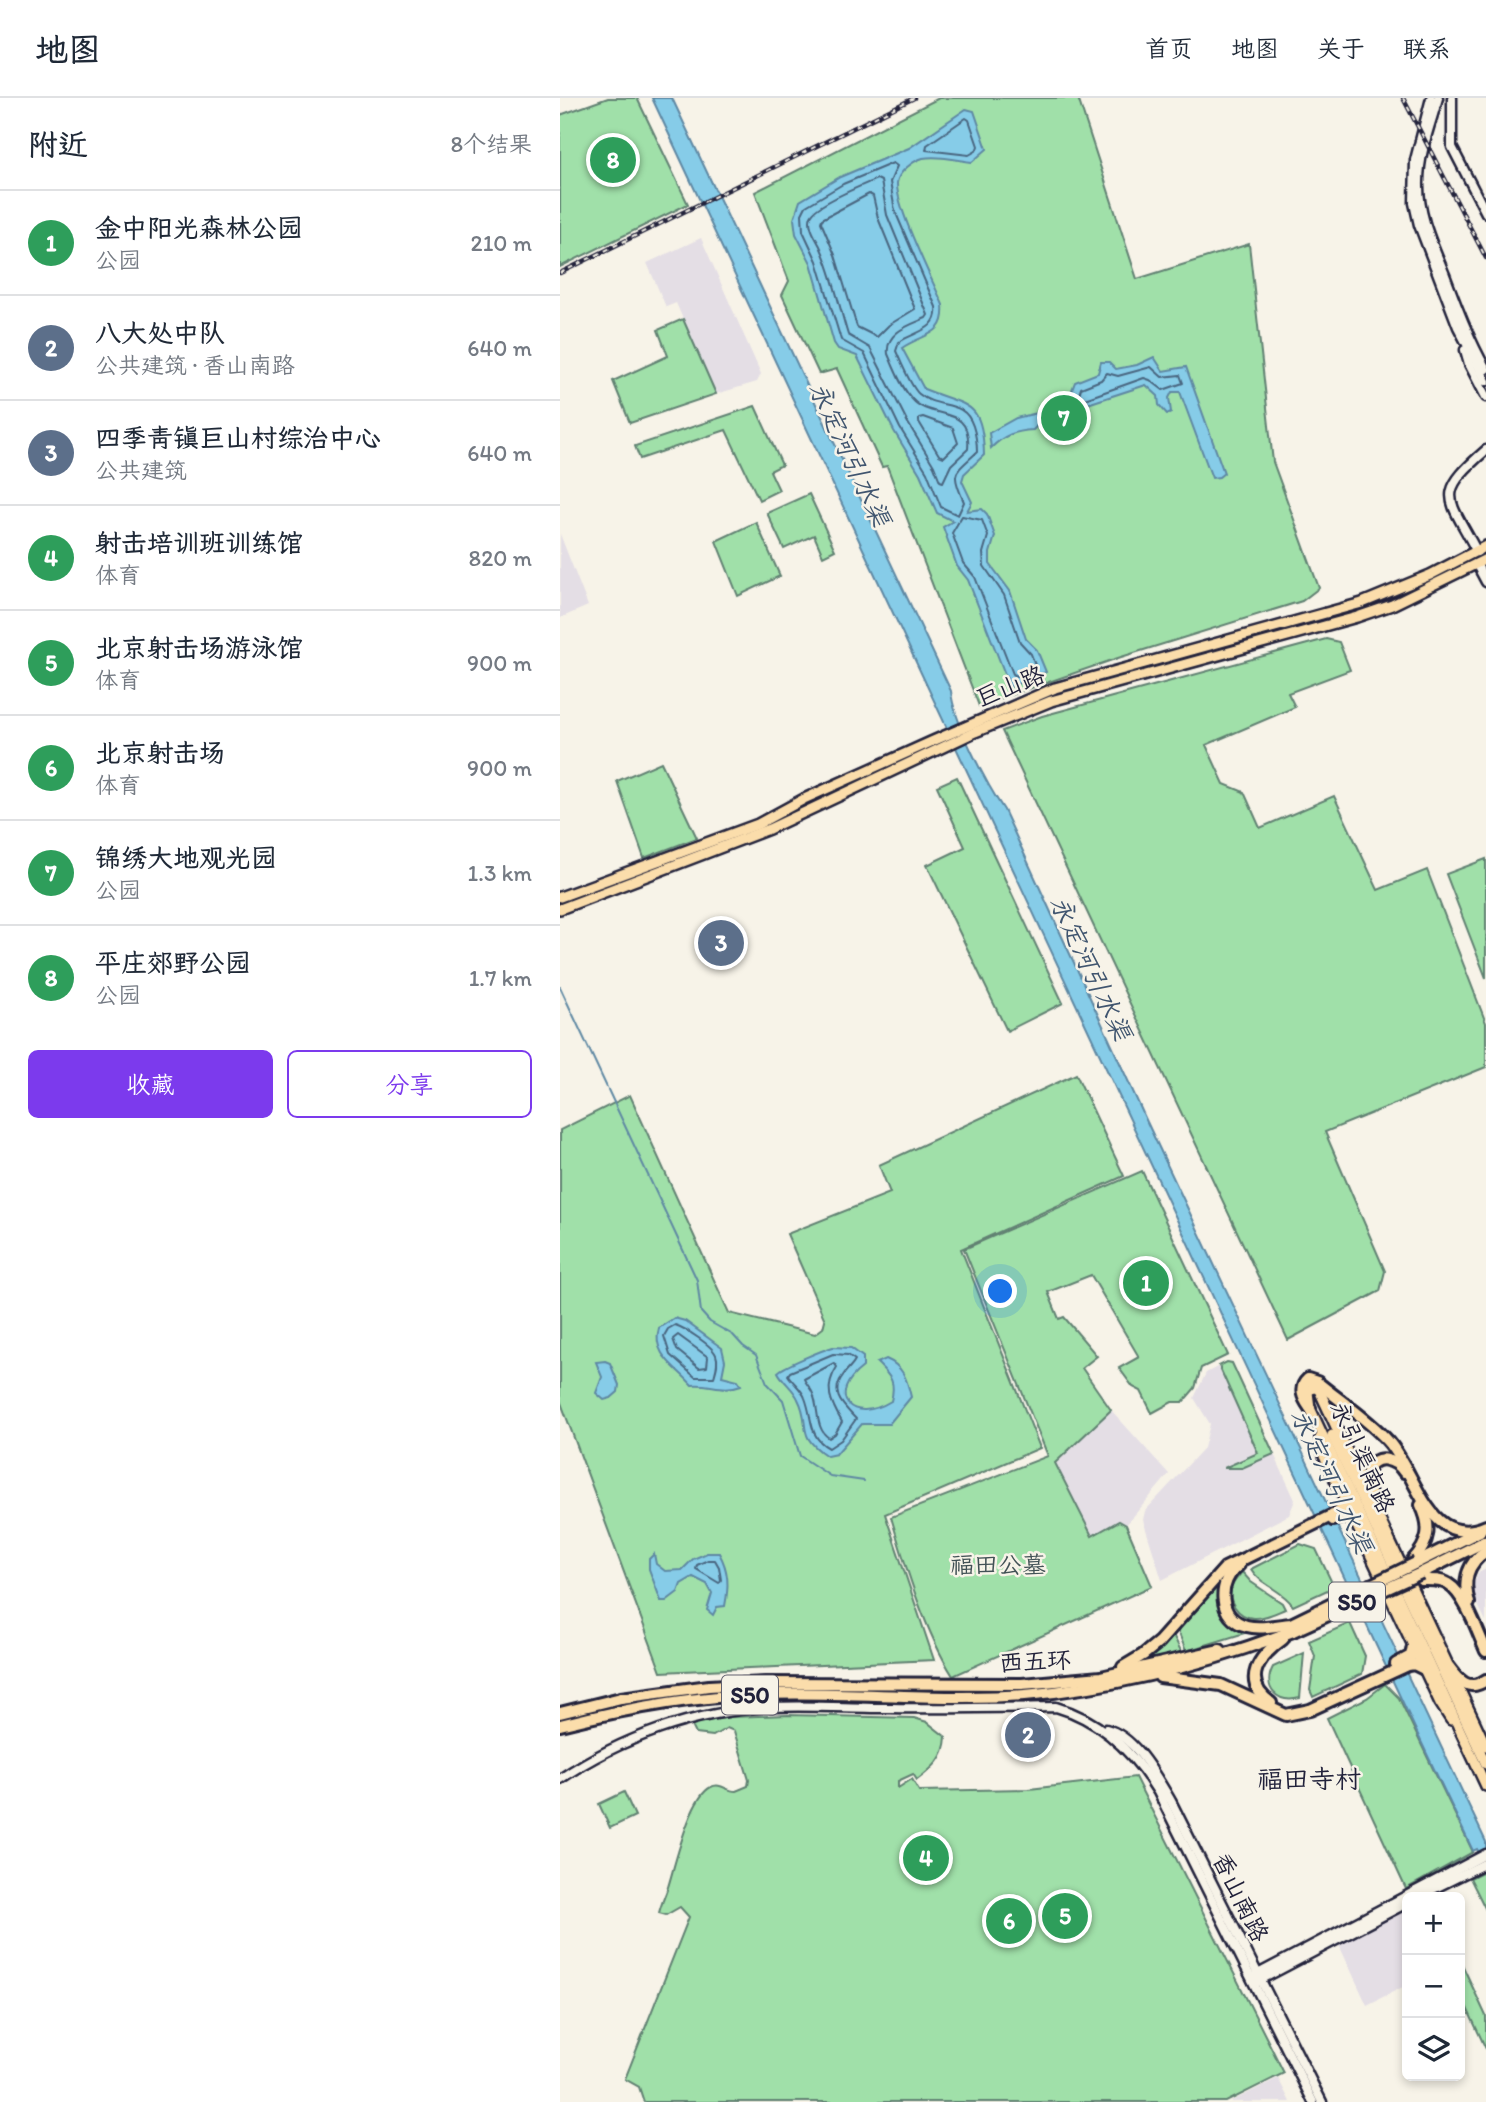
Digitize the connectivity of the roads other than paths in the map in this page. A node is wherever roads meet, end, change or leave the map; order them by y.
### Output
1 (1431, 98) edge
2 (1438, 98) edge
3 (1452, 98) edge
4 (1486, 213) edge
5 (1458, 327) junction
6 (1486, 369) edge
7 (1486, 381) edge
8 (1486, 397) edge
9 (1486, 450) edge
10 (1486, 546) edge
11 (1477, 552) junction
12 (1481, 562) edge
13 (1486, 582) edge
14 (973, 727) junction
15 (947, 740) junction
16 (560, 897) edge
17 (560, 909) edge
18 (1310, 1408) junction
19 (1318, 1426) junction
20 (1345, 1497) junction
21 (1377, 1511) junction
22 (1344, 1513) junction
23 (1356, 1524) junction
24 (1314, 1526) junction
25 (1486, 1527) edge
26 (1486, 1541) edge
27 (1486, 1551) edge
28 (1418, 1569) junction
29 (1292, 1627) junction
30 (1486, 1641) edge
31 (1486, 1651) edge
32 (1416, 1659) junction
33 (1186, 1666) junction
34 (1449, 1667) junction
35 (1383, 1674) junction
36 (1101, 1677) junction
37 (1486, 1680) edge
38 (560, 1713) edge
39 (679, 1723) junction
40 (560, 1725) edge
41 (1463, 1739) junction
42 (1486, 1746) edge
43 (1486, 1764) edge
44 (560, 1779) edge
45 (560, 1786) edge
46 (1486, 1786) edge
47 (1483, 1860) edge
48 (1426, 1892) edge
49 (1402, 1905) edge
50 (1256, 1979) junction
51 (1313, 2102) edge
52 (1322, 2102) edge

1 - 5 main road
2 - 6 main road
3 - 4 main road
5 - 7 main road
5 - 8 main road
9 - 11 main road
10 - 11 main road, 巨山路
11 - 14 main road, 巨山路
12 - 13 main road
12 - 14 main road, 巨山路
14 - 15 main road, 巨山路
15 - 16 main road, 巨山路
15 - 17 main road, 巨山路
18 - 19 main road, 永引渠南路
18 - 21 main road
18 - 25 highway
18 - 43 main road, 永引渠南路
19 - 20 main road
19 - 41 main road, 永引渠南路
20 - 22 highway
20 - 23 main road
21 - 28 highway
21 - 34 main road
22 - 23 highway
22 - 24 highway
23 - 32 main road
24 - 29 highway
24 - 36 highway
25 - 28 highway, 西五环 / S50
26 - 28 highway, 西五环 / S50
27 - 30 highway
28 - 29 highway, 西五环 / S50, bridge
28 - 29 highway, 西五环 / S50, bridge
28 - 31 highway
29 - 33 highway, 西五环 / S50
29 - 35 highway
32 - 35 highway
32 - 41 main road
33 - 35 highway
33 - 36 highway, 西五环 / S50
33 - 40 highway, 西五环 / S50
34 - 37 highway
34 - 42 main road
36 - 38 highway, 西五环 / S50
39 - 44 main road, 香山南路
39 - 45 main road, 香山南路
39 - 50 main road, 香山南路
41 - 46 main road, 永引渠南路
47 - 48 main road
47 - 50 main road
49 - 50 main road
50 - 51 main road, 香山南路
50 - 52 main road, 香山南路

